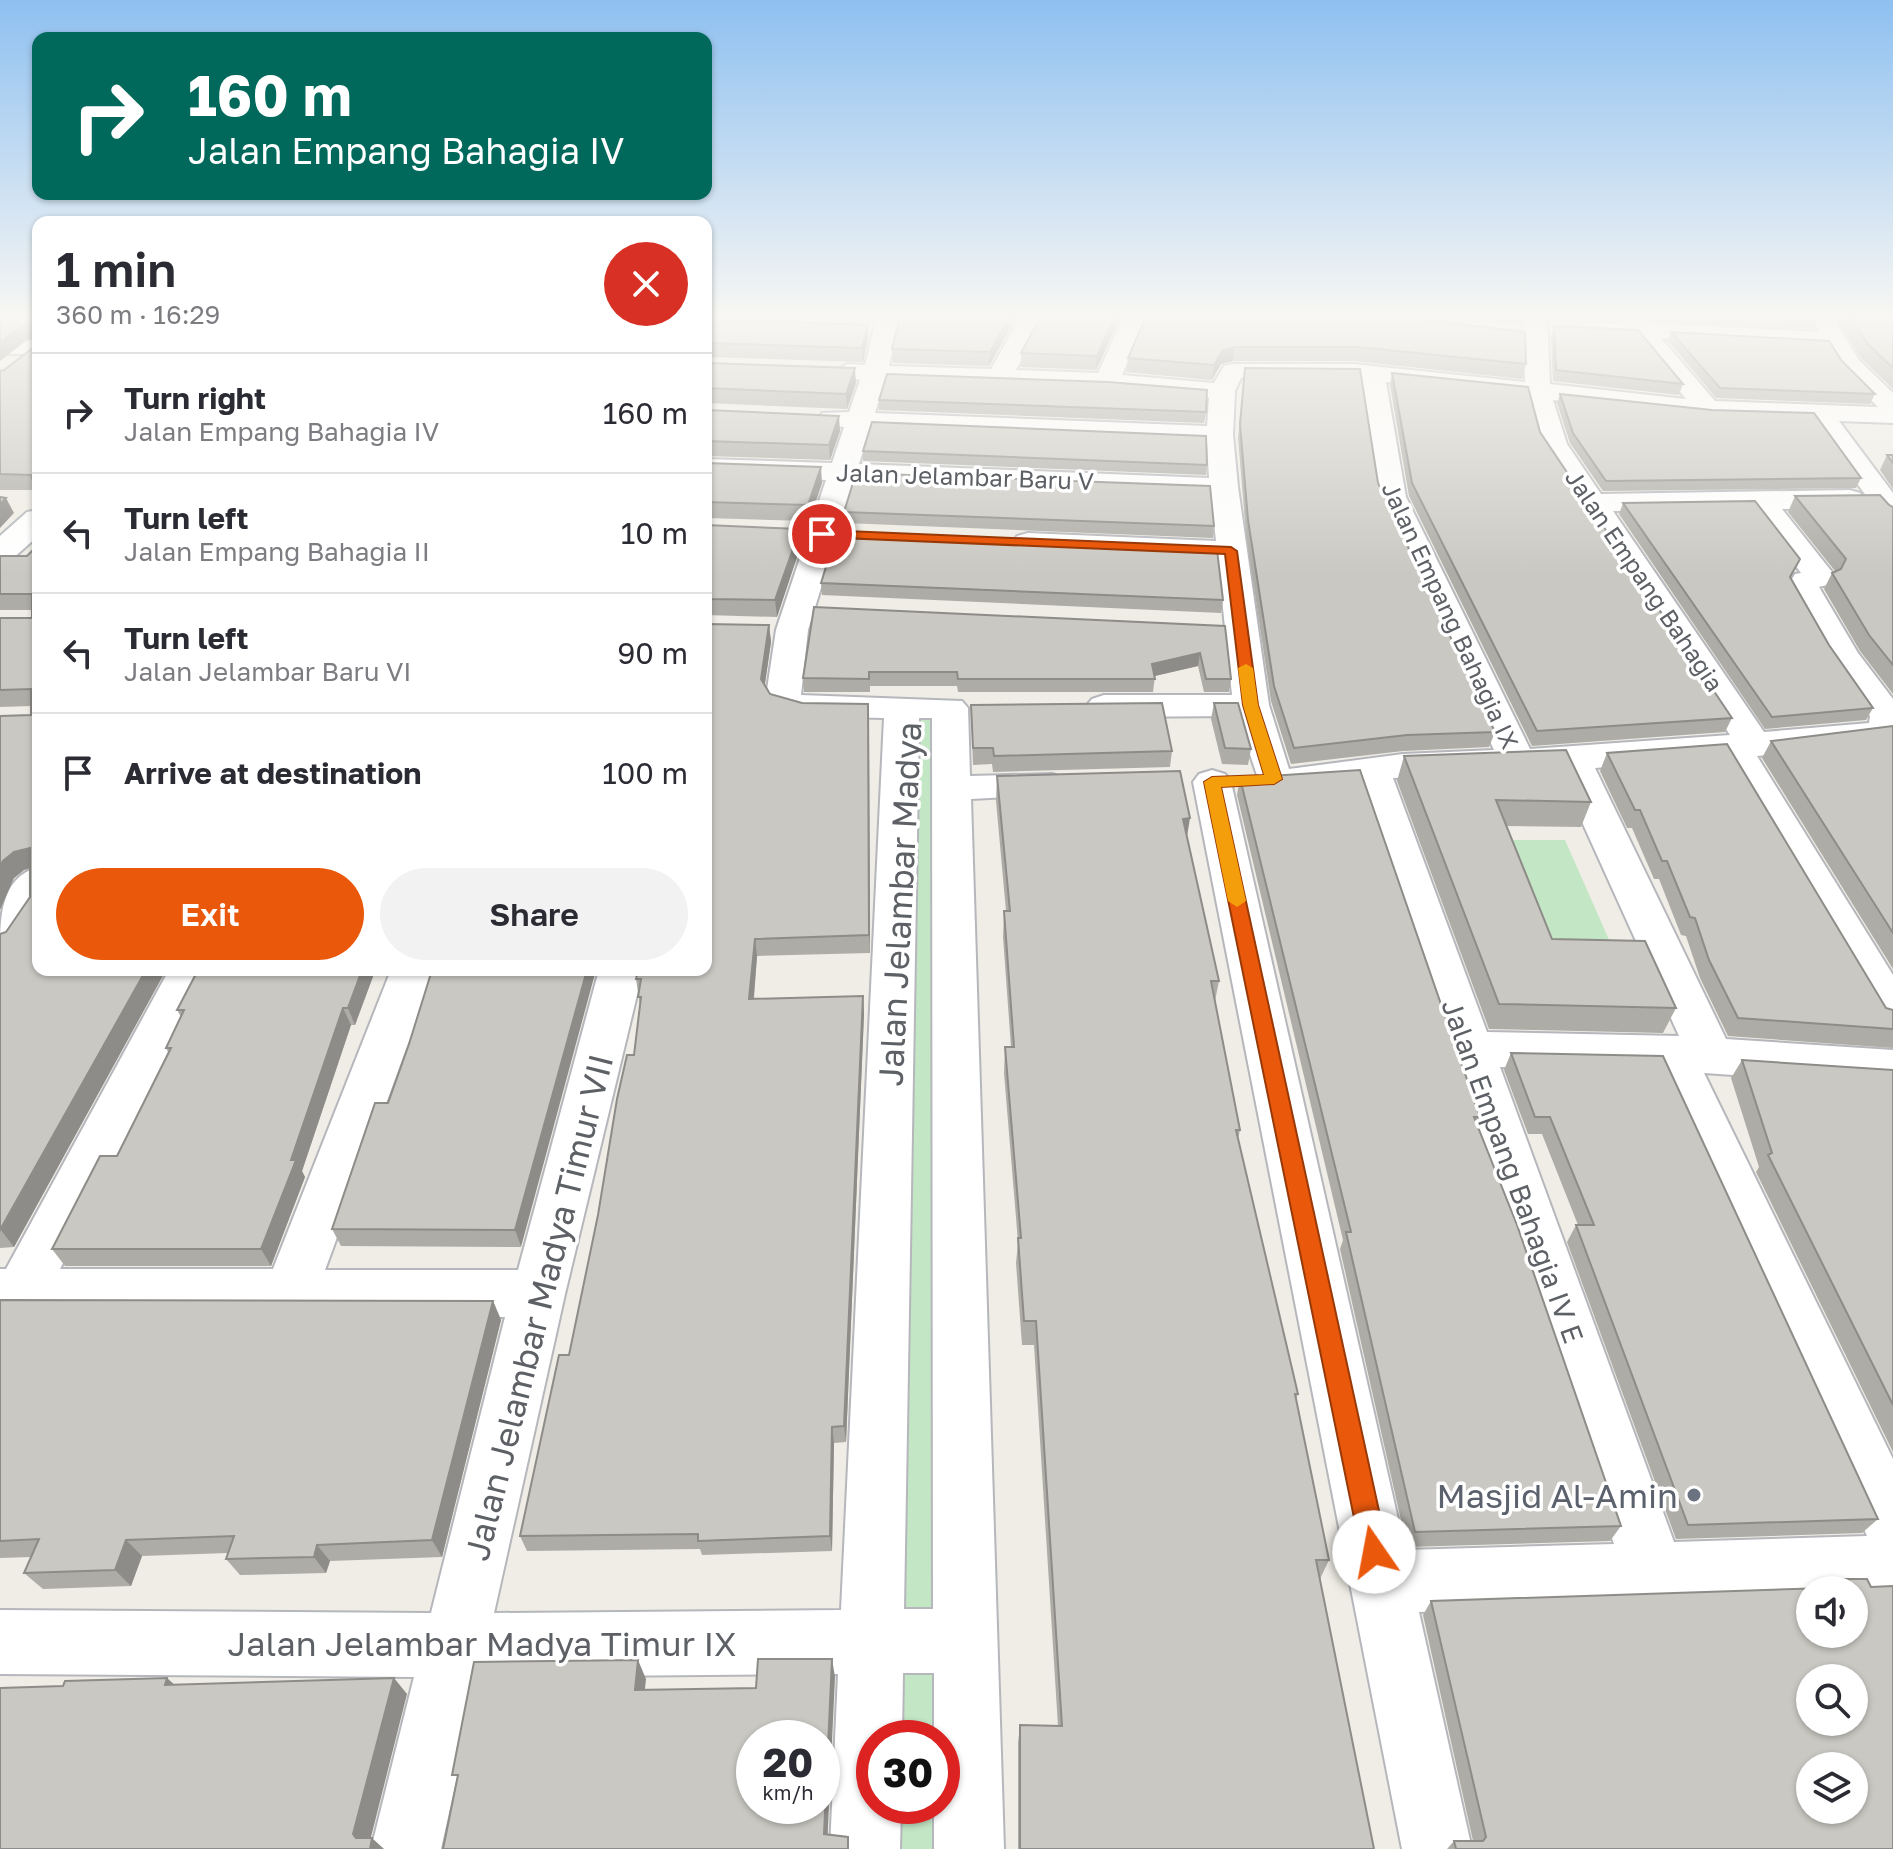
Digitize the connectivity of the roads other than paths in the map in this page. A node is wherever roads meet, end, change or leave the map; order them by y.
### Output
1 (865, 402) edge
2 (1221, 402) edge
3 (1370, 402) edge
4 (1541, 402) edge
5 (1641, 402) edge
6 (1702, 402) edge
7 (1708, 409) junction
8 (1819, 413) junction
9 (1893, 415) edge
10 (798, 418) edge
11 (859, 421) junction
12 (1220, 435) junction
13 (712, 467) edge
14 (843, 471) junction
15 (1224, 487) junction
16 (1760, 500) junction
17 (1592, 503) junction
18 (1886, 506) edge
19 (30, 507) edge
20 (995, 541) edge
21 (1231, 551) junction
22 (0, 553) edge
23 (1251, 705) junction
24 (1076, 707) edge
25 (944, 708) junction
26 (1890, 726) edge
27 (1743, 746) junction
28 (1517, 761) junction
29 (1371, 768) junction
30 (1577, 769) junction
31 (1274, 779) junction
32 (1090, 785) edge
33 (953, 788) junction
34 (32, 890) edge
35 (0, 937) edge
36 (188, 976) edge
37 (411, 976) edge
38 (619, 976) edge
39 (1893, 1012) edge
40 (1469, 1049) junction
41 (1692, 1055) junction
42 (1889, 1074) edge
43 (10, 1292) edge
44 (290, 1293) junction
45 (538, 1294) junction
46 (1893, 1524) edge
47 (1893, 1566) edge
48 (1655, 1574) junction
49 (1381, 1582) junction
50 (873, 1641) junction
51 (964, 1641) junction
52 (0, 1642) edge
53 (456, 1645) junction
54 (406, 1849) edge
55 (865, 1849) edge
56 (969, 1849) edge
57 (1437, 1849) edge

1 - 11 street
2 - 12 street
3 - 28 street, Jalan Empang Bahagia IX
4 - 17 street, Jalan Empang Bahagia
5 - 7 street
6 - 7 street
7 - 8 street
8 - 9 street
8 - 18 street
10 - 11 street
11 - 12 street
11 - 14 street
12 - 15 street
13 - 14 street, Jalan Jelambar Baru V
14 - 15 street, Jalan Jelambar Baru V
14 - 25 street
15 - 21 street
16 - 17 street
16 - 18 street
16 - 26 street
17 - 27 street, Jalan Empang Bahagia
19 - 22 street
20 - 21 street
21 - 23 street
23 - 24 street
23 - 31 street
25 - 33 street, Jalan Jelambar Madya
25 - 50 street, Jalan Jelambar Madya
26 - 27 street
27 - 30 street
27 - 39 street, Jalan Empang Bahagia
28 - 29 street
28 - 30 street
29 - 31 street
29 - 40 street, Jalan Empang Bahagia IV E
30 - 41 street
31 - 49 street
32 - 33 street
33 - 51 street, Jalan Jelambar Madya
34 - 35 street
36 - 43 street
37 - 44 street
38 - 45 street, Jalan Jelambar Madya Timur VII
40 - 41 street
40 - 48 street, Jalan Empang Bahagia IV E
41 - 42 street
41 - 46 street
43 - 44 street
44 - 45 street
45 - 53 street, Jalan Jelambar Madya Timur VII
47 - 48 street
48 - 49 street
49 - 57 street
50 - 51 street, Jalan Jelambar Madya Timur IX
50 - 53 street, Jalan Jelambar Madya Timur IX
50 - 55 street, Jalan Jelambar Madya
51 - 56 street, Jalan Jelambar Madya
52 - 53 street, Jalan Jelambar Madya Timur IX
53 - 54 street, Jalan Jelambar Madya Timur VII

